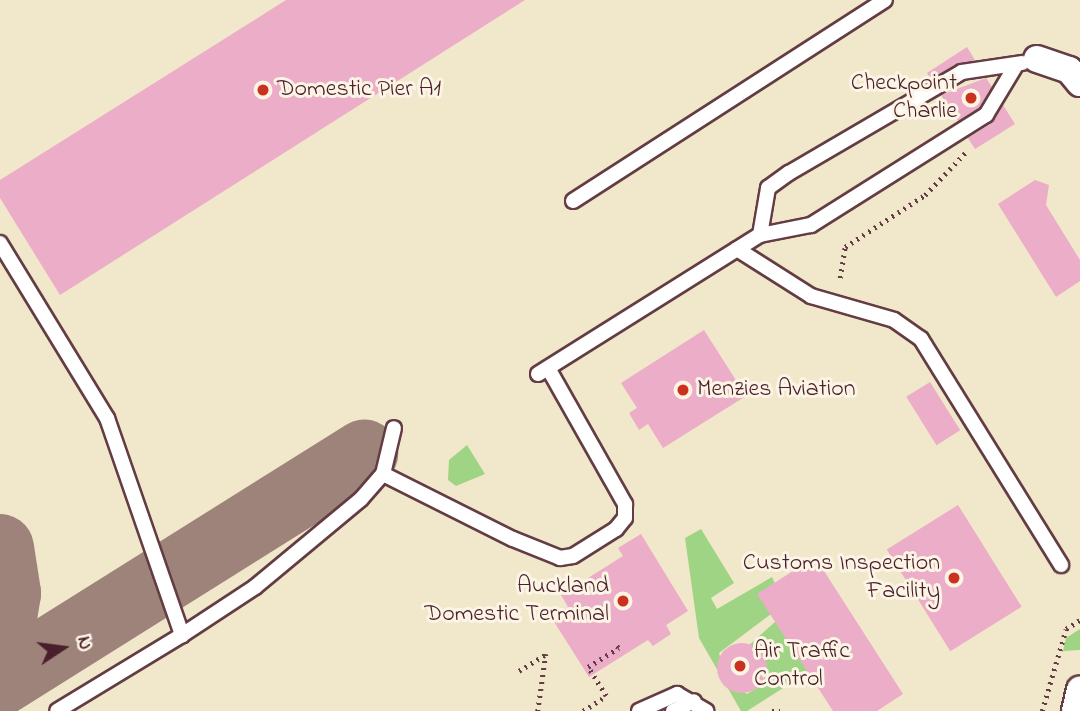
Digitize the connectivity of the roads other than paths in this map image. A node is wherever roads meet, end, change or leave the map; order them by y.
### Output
1 (885, 0) edge
2 (1026, 62) junction
3 (1080, 83) edge
4 (573, 201) dead end
5 (760, 235) junction
6 (0, 243) edge
7 (737, 249) junction
8 (394, 428) dead end
9 (383, 474) junction
10 (1061, 565) dead end
11 (182, 635) junction
12 (1080, 691) edge
13 (704, 708) edge
14 (645, 709) edge
15 (57, 711) edge
16 (673, 711) edge
17 (1075, 711) edge

1 - 4 lane
2 - 3 street
2 - 5 lane
2 - 5 lane
5 - 7 lane
6 - 11 lane
7 - 9 lane
7 - 10 lane
8 - 9 lane
9 - 11 lane
11 - 15 lane
12 - 17 street
13 - 14 lane
13 - 16 lane

